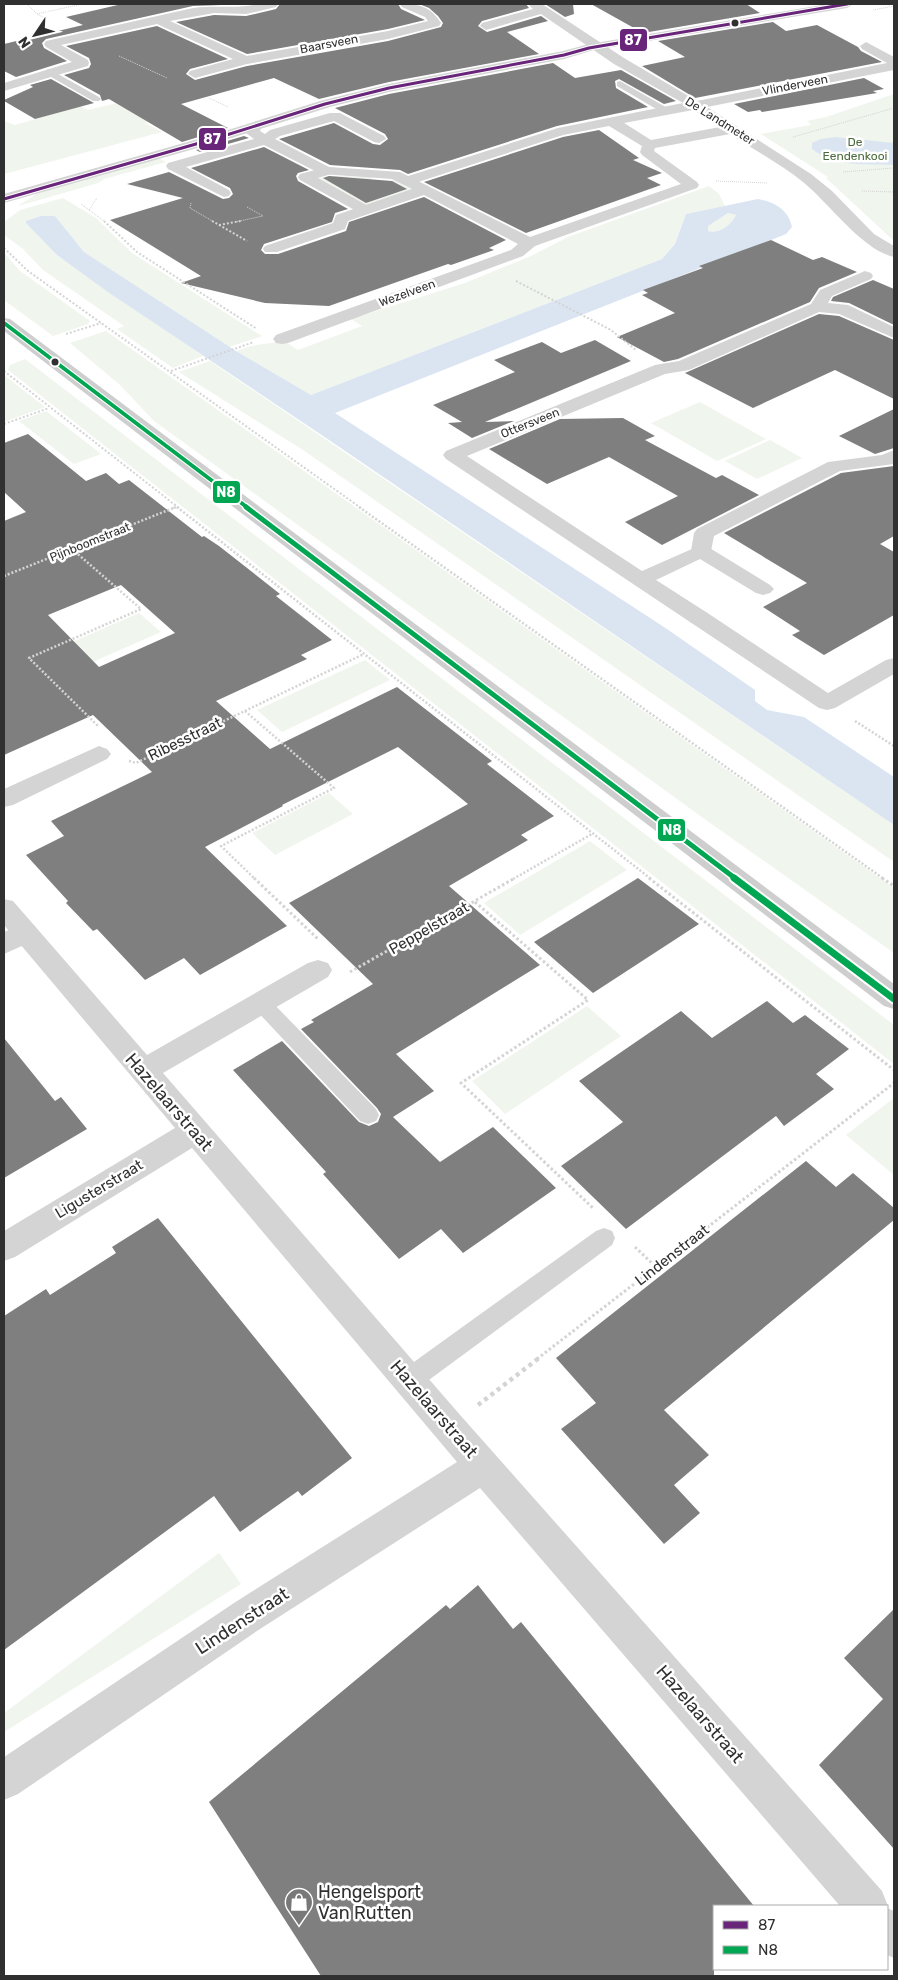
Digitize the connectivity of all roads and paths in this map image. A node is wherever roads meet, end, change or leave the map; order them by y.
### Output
1 (27, 4) edge
2 (75, 4) edge
3 (82, 4) edge
4 (272, 4) edge
5 (406, 4) edge
6 (847, 4) edge
7 (538, 7) edge
8 (36, 14) junction
9 (157, 19) junction
10 (486, 26) dead end
11 (80, 36) junction
12 (866, 46) dead end
13 (593, 47) junction
14 (245, 60) junction
15 (894, 62) edge
16 (894, 66) edge
17 (49, 72) junction
18 (195, 74) dead end
19 (170, 79) dead end
20 (620, 84) dead end
21 (4, 87) edge
22 (204, 95) dead end
23 (96, 99) dead end
24 (695, 105) junction
25 (230, 108) dead end
26 (894, 108) edge
27 (666, 111) junction
28 (612, 122) junction
29 (255, 126) junction
30 (732, 129) junction
31 (379, 139) dead end
32 (265, 140) junction
33 (649, 145) junction
34 (762, 148) junction
35 (326, 171) junction
36 (407, 181) junction
37 (4, 187) edge
38 (425, 190) junction
39 (224, 193) dead end
40 (4, 199) edge
41 (74, 200) dead end
42 (366, 210) junction
43 (528, 243) junction
44 (4, 248) edge
45 (270, 249) dead end
46 (894, 252) edge
47 (865, 276) dead end
48 (548, 297) dead end
49 (817, 308) junction
50 (4, 323) edge
51 (260, 331) dead end
52 (894, 333) edge
53 (282, 339) dead end
54 (248, 343) dead end
55 (661, 369) junction
56 (170, 371) junction
57 (4, 372) edge
58 (50, 408) junction
59 (4, 424) edge
60 (894, 456) edge
61 (177, 507) junction
62 (72, 549) junction
63 (701, 551) junction
64 (4, 576) edge
65 (641, 579) junction
66 (763, 589) dead end
67 (364, 654) junction
68 (894, 665) edge
69 (827, 703) junction
70 (245, 711) junction
71 (103, 730) dead end
72 (894, 746) edge
73 (99, 754) joint
74 (130, 756) dead end
75 (136, 763) junction
76 (4, 799) edge
77 (592, 834) junction
78 (894, 886) edge
79 (475, 902) junction
80 (4, 908) edge
81 (15, 939) edge
82 (321, 958) junction
83 (345, 966) dead end
84 (352, 972) junction
85 (894, 999) edge
86 (261, 1003) junction
87 (894, 1070) edge
88 (143, 1071) junction
89 (894, 1083) edge
90 (368, 1115) dead end
91 (195, 1131) junction
92 (598, 1213) dead end
93 (604, 1238) dead end
94 (4, 1247) edge
95 (634, 1247) dead end
96 (656, 1267) junction
97 (410, 1380) junction
98 (449, 1427) junction
99 (484, 1466) junction
100 (4, 1780) edge
101 (866, 1905) edge

1 - 8 path
2 - 3 path
2 - 8 path
4 - 9 street
5 - 14 street, Baarsveen
6 - 13 street
7 - 10 street
7 - 13 street, De Landmeter
8 - 11 path
9 - 11 street
9 - 14 street
11 - 17 street
11 - 19 path
12 - 15 street
13 - 24 street, De Landmeter
13 - 29 street
13 - 37 street
14 - 18 street, Baarsveen
16 - 24 street, Vlinderveen
17 - 21 street
17 - 23 lane
20 - 27 lane
22 - 25 path
24 - 27 street
24 - 30 street, De Landmeter
26 - 34 path
27 - 28 street
28 - 33 street, Wezelveen
28 - 36 street
29 - 32 street
29 - 40 street
30 - 33 street
30 - 34 street, De Landmeter
31 - 32 street
32 - 35 street
32 - 39 street
33 - 43 street, Wezelveen
34 - 46 street, De Landmeter
35 - 36 street
35 - 42 street
36 - 38 street
38 - 42 street
38 - 43 street
41 - 51 path
42 - 45 street
43 - 53 street, Wezelveen
44 - 56 path
47 - 49 street, Ottersveen
48 - 55 path
49 - 52 street, Ottersveen
49 - 55 street, Ottersveen
50 - 85 main road
54 - 56 path
55 - 65 street, Ottersveen
56 - 78 path
57 - 58 path
58 - 59 path
58 - 61 path
60 - 63 street
61 - 62 path, Pijnboomstraat
61 - 67 path
62 - 64 path, Pijnboomstraat
62 - 71 path
63 - 65 street
63 - 66 street
65 - 69 street, Ottersveen
67 - 70 path, Ribesstraat
67 - 77 path
68 - 69 street
69 - 72 path
70 - 75 path, Ribesstraat
70 - 82 path
73 - 75 path, Ribesstraat
73 - 76 street
74 - 75 path
77 - 79 path, Peppelstraat
77 - 87 path
79 - 84 path, Peppelstraat
79 - 92 path
80 - 81 street, Hazelaarstraat
81 - 88 street, Hazelaarstraat
82 - 84 path
82 - 86 street
83 - 84 path
86 - 88 street
86 - 90 lane
88 - 91 street, Hazelaarstraat
89 - 96 path, Lindenstraat
91 - 94 street, Ligusterstraat
91 - 97 street, Hazelaarstraat
93 - 97 lane
95 - 96 path
96 - 98 path, Lindenstraat
97 - 98 street, Hazelaarstraat
98 - 99 street, Hazelaarstraat
99 - 100 street, Lindenstraat
99 - 101 street, Hazelaarstraat

